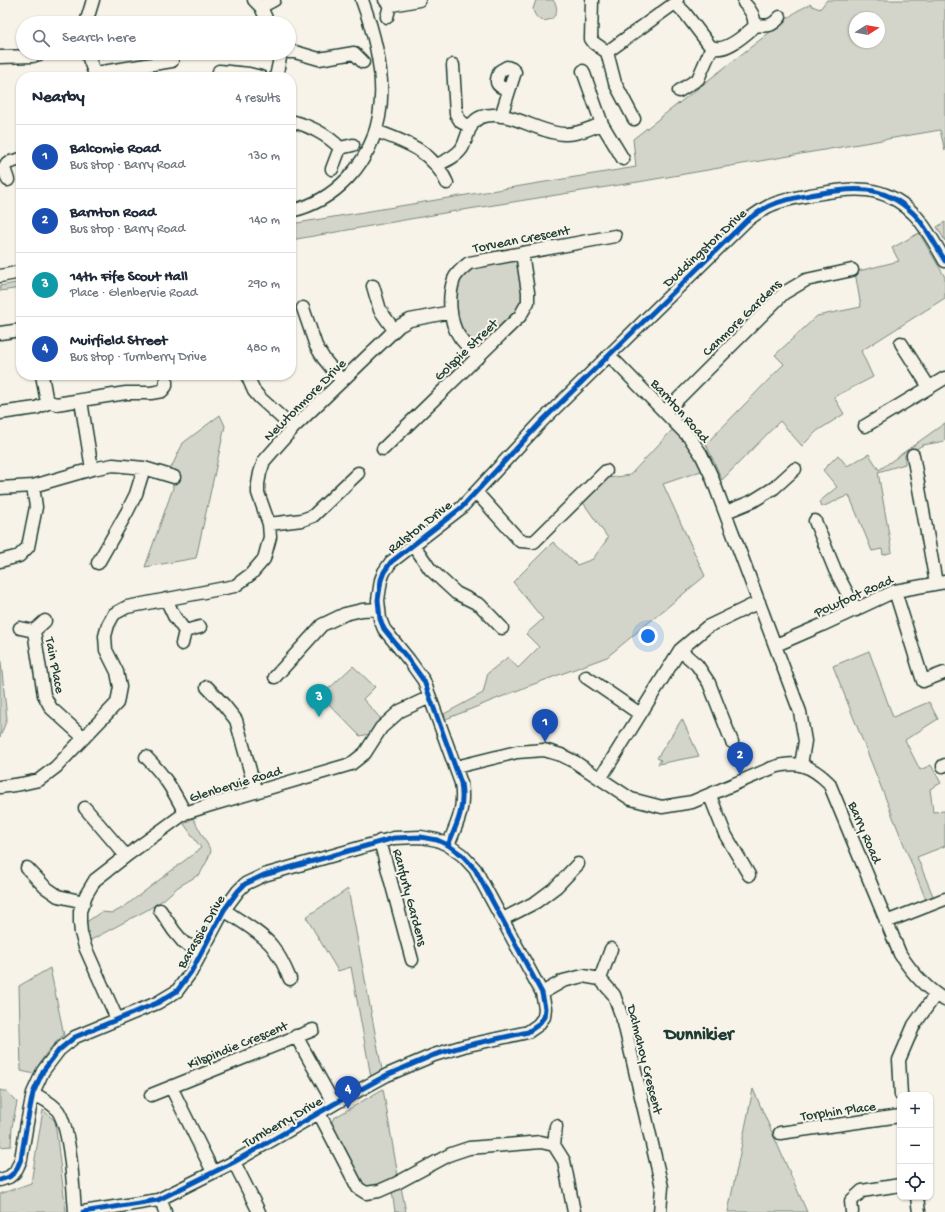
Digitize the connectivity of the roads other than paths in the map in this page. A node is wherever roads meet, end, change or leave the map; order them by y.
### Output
1 (93, 0) edge
2 (274, 0) edge
3 (362, 0) edge
4 (419, 0) edge
5 (592, 0) edge
6 (388, 2) edge
7 (676, 2) edge
8 (257, 3) edge
9 (744, 3) dead end
10 (88, 16) edge
11 (264, 16) edge
12 (780, 17) dead end
13 (387, 18) dead end
14 (755, 24) junction
15 (712, 47) junction
16 (296, 52) edge
17 (607, 52) junction
18 (0, 57) edge
19 (16, 57) edge
20 (358, 58) dead end
21 (90, 60) edge
22 (280, 60) edge
23 (172, 61) dead end
24 (453, 65) dead end
25 (219, 71) dead end
26 (583, 71) dead end
27 (95, 72) edge
28 (112, 72) edge
29 (229, 72) edge
30 (277, 72) edge
31 (508, 90) dead end
32 (679, 91) dead end
33 (501, 116) junction
34 (634, 119) dead end
35 (296, 123) edge
36 (602, 124) junction
37 (470, 127) junction
38 (376, 131) junction
39 (353, 145) dead end
40 (340, 148) junction
41 (623, 159) dead end
42 (16, 161) edge
43 (437, 165) junction
44 (332, 169) dead end
45 (4, 171) edge
46 (447, 183) dead end
47 (296, 210) edge
48 (615, 236) dead end
49 (522, 253) junction
50 (945, 261) edge
51 (852, 270) dead end
52 (16, 273) edge
53 (0, 276) edge
54 (373, 286) dead end
55 (302, 308) dead end
56 (451, 312) junction
57 (394, 330) junction
58 (16, 331) edge
59 (0, 333) edge
60 (901, 343) dead end
61 (609, 355) junction
62 (479, 356) junction
63 (945, 378) edge
64 (43, 380) edge
65 (166, 380) edge
66 (249, 380) edge
67 (342, 381) junction
68 (929, 387) junction
69 (81, 400) junction
70 (50, 402) junction
71 (665, 412) junction
72 (0, 413) edge
73 (864, 426) dead end
74 (293, 428) junction
75 (383, 449) dead end
76 (913, 455) dead end
77 (144, 468) junction
78 (92, 469) junction
79 (795, 469) dead end
80 (606, 471) dead end
81 (358, 473) dead end
82 (174, 477) dead end
83 (33, 486) junction
84 (0, 488) edge
85 (476, 492) junction
86 (726, 512) junction
87 (815, 521) dead end
88 (269, 524) junction
89 (413, 544) junction
90 (0, 561) edge
91 (98, 563) dead end
92 (940, 583) edge
93 (895, 591) junction
94 (166, 599) junction
95 (759, 602) junction
96 (378, 610) junction
97 (856, 610) junction
98 (45, 621) dead end
99 (200, 627) dead end
100 (20, 628) dead end
101 (502, 628) dead end
102 (34, 631) junction
103 (185, 632) junction
104 (182, 644) dead end
105 (776, 645) junction
106 (680, 650) junction
107 (944, 673) edge
108 (586, 677) dead end
109 (275, 678) dead end
110 (207, 687) dead end
111 (430, 697) junction
112 (640, 714) junction
113 (84, 738) junction
114 (732, 742) dead end
115 (146, 757) dead end
116 (802, 765) junction
117 (456, 767) junction
118 (600, 779) junction
119 (0, 787) edge
120 (256, 792) junction
121 (710, 796) junction
122 (85, 808) dead end
123 (185, 814) junction
124 (380, 841) junction
125 (448, 845) junction
126 (126, 856) junction
127 (578, 864) dead end
128 (27, 868) dead end
129 (749, 875) dead end
130 (945, 899) edge
131 (84, 902) junction
132 (160, 910) dead end
133 (224, 910) junction
134 (503, 920) junction
135 (886, 922) junction
136 (611, 948) dead end
137 (202, 951) junction
138 (412, 960) dead end
139 (290, 979) dead end
140 (600, 979) junction
141 (542, 993) junction
142 (940, 997) edge
143 (117, 1020) junction
144 (313, 1030) dead end
145 (296, 1036) junction
146 (171, 1087) junction
147 (901, 1092) edge
148 (33, 1093) junction
149 (151, 1095) dead end
150 (334, 1104) junction
151 (320, 1113) junction
152 (897, 1116) edge
153 (556, 1126) dead end
154 (780, 1133) dead end
155 (554, 1145) junction
156 (234, 1162) junction
157 (213, 1172) junction
158 (0, 1180) edge
159 (897, 1185) edge
160 (161, 1199) junction
161 (917, 1200) edge
162 (75, 1212) edge
163 (83, 1212) edge
164 (165, 1212) edge
165 (259, 1212) edge
166 (574, 1212) edge
167 (660, 1212) edge
168 (852, 1212) edge
169 (919, 1212) edge

1 - 10 street
2 - 8 street
3 - 38 street
4 - 6 street
5 - 17 street
6 - 13 street
7 - 15 street
7 - 17 street
8 - 11 street
9 - 14 street
12 - 14 street
14 - 15 street
15 - 32 street
16 - 20 street
17 - 34 street
18 - 19 street
21 - 27 street
22 - 30 street
23 - 28 street
24 - 37 street
25 - 29 street
26 - 36 street
31 - 33 street
33 - 36 street
33 - 37 street
35 - 40 street
36 - 41 street
37 - 43 street
38 - 43 street
38 - 47 street
39 - 40 street
40 - 44 street
42 - 45 street
43 - 46 street
48 - 49 street, Torvean Crescent
49 - 56 street, Torvean Crescent
49 - 62 street, Golspie Street
50 - 61 street, Duddingston Drive
51 - 71 street, Canmore Gardens
52 - 53 street
54 - 57 street
55 - 67 street
56 - 57 street, Newtonmore Drive
56 - 62 street, Torvean Crescent
57 - 67 street, Newtonmore Drive
58 - 59 street
60 - 68 street
61 - 71 street, Barnton Road
61 - 85 street, Ralston Drive
62 - 75 street, Golspie Street
63 - 68 street
64 - 70 street
65 - 69 street
66 - 74 street
67 - 74 street, Newtonmore Drive
68 - 73 street
69 - 70 street
69 - 78 street
70 - 72 street
71 - 86 street, Barnton Road
74 - 88 street, Newtonmore Drive
76 - 92 street
77 - 78 street
77 - 82 street
77 - 91 street
78 - 83 street
79 - 86 street
80 - 85 street
81 - 88 street
83 - 84 street
83 - 90 street
85 - 89 street, Ralston Drive
86 - 95 street, Barnton Road
87 - 97 street
88 - 94 street, Newtonmore Drive
89 - 96 street, Ralston Drive
89 - 101 street
92 - 93 street, Powfoot Road
93 - 97 street, Powfoot Road
93 - 107 street
94 - 103 street
94 - 113 street, Newtonmore Drive
95 - 105 street, Barnton Road
95 - 106 street
96 - 109 street
96 - 111 street, Ralston Drive
97 - 105 street, Powfoot Road
98 - 102 street, Tain Place
99 - 103 street
100 - 102 street, Tain Place
102 - 113 street, Tain Place
103 - 104 street
105 - 116 street, Barnton Road
106 - 112 street
106 - 114 street
108 - 112 street
110 - 120 street
111 - 117 street, Ralston Drive
111 - 120 street, Glenbervie Road
112 - 118 street
113 - 119 street, Newtonmore Drive
115 - 123 street
116 - 121 street, Barry Road
116 - 135 street, Barry Road
117 - 118 street, Barry Road
117 - 125 street, Ralston Drive
118 - 121 street, Barry Road
120 - 123 street, Glenbervie Road
121 - 129 street
122 - 126 street
123 - 126 street, Glenbervie Road
124 - 125 street, Barassie Drive
124 - 133 street, Barassie Drive
124 - 138 street, Ranfurly Gardens
125 - 134 street, Barassie Drive
126 - 131 street, Glenbervie Road
127 - 134 street
128 - 131 street
130 - 135 street
131 - 143 street, Glenbervie Road
132 - 137 street
133 - 137 street, Barassie Drive
133 - 139 street
134 - 141 street, Turnberry Drive
135 - 142 street, Barry Road
136 - 140 street
137 - 143 street, Barassie Drive
140 - 141 street
140 - 167 street, Dalmahoy Crescent
141 - 150 street, Turnberry Drive
142 - 147 street
143 - 148 street, Barassie Drive
144 - 145 street, Kilspindie Crescent
145 - 146 street, Kilspindie Crescent
145 - 150 street
146 - 149 street, Kilspindie Crescent
146 - 157 street
148 - 158 street, Barassie Drive
148 - 162 street
150 - 151 street, Turnberry Drive
151 - 155 street
151 - 156 street, Turnberry Drive
152 - 154 street, Torphin Place
153 - 155 street
155 - 166 street
156 - 157 street, Turnberry Drive
156 - 165 street
157 - 160 street, Turnberry Drive
159 - 168 street
160 - 163 street, Turnberry Drive
160 - 164 street
161 - 169 street

